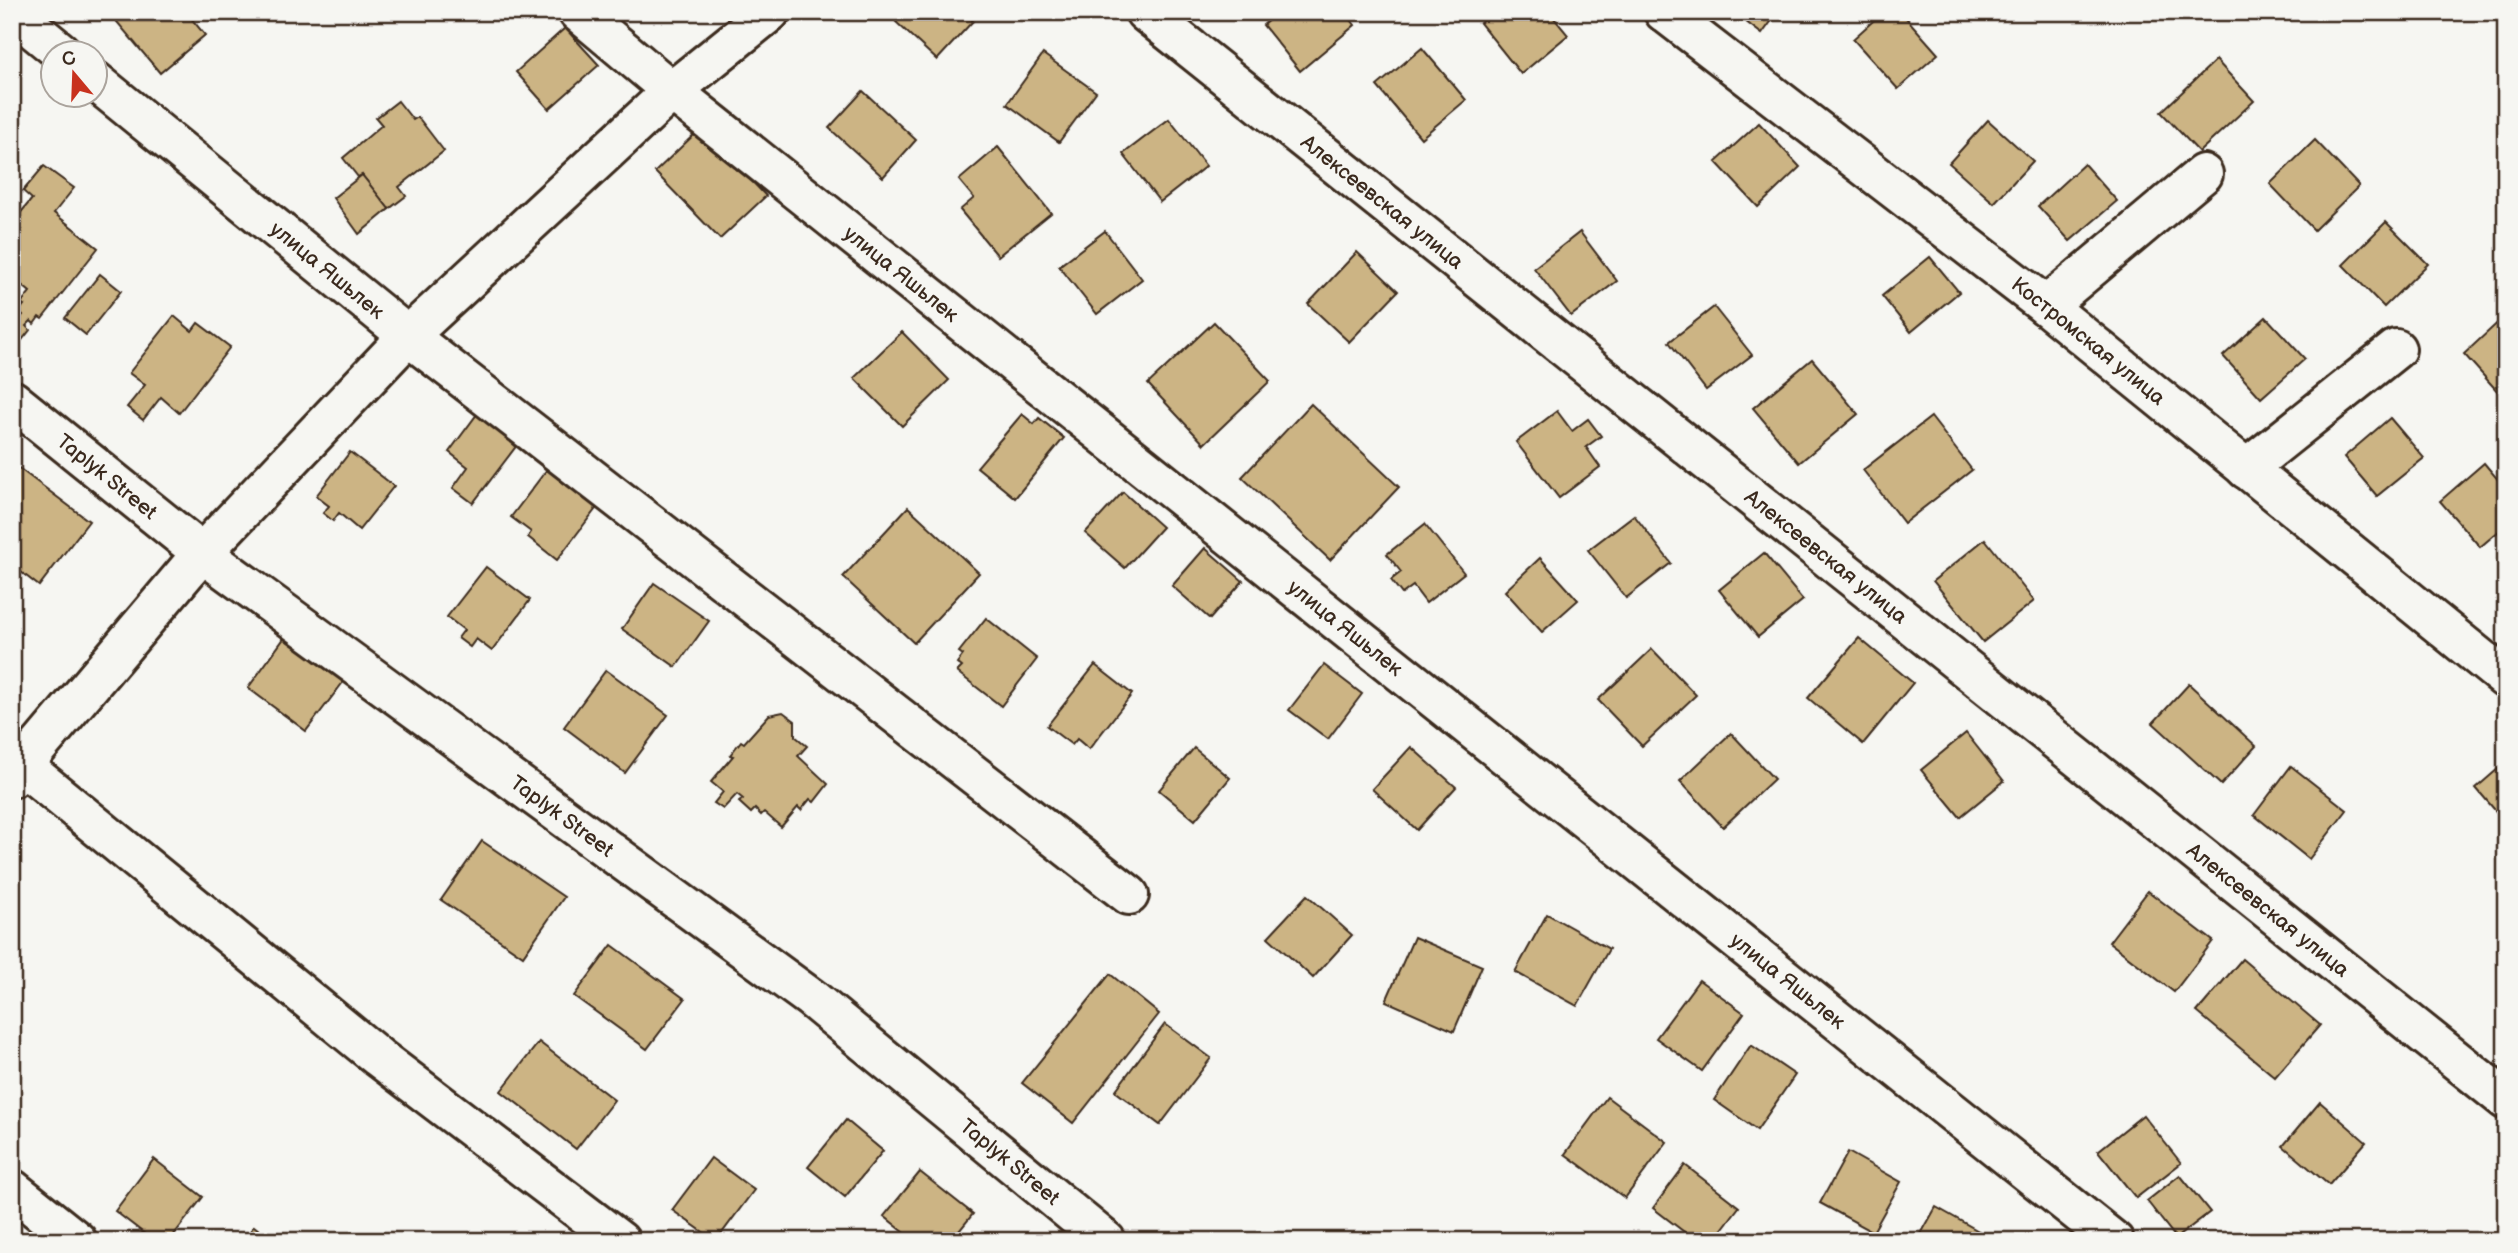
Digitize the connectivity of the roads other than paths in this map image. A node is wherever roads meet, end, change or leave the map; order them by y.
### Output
1 (12, 12) edge
2 (578, 12) edge
3 (770, 12) edge
4 (1145, 12) edge
5 (1664, 12) edge
6 (44, 38) edge
7 (108, 91) edge
8 (672, 91) junction
9 (2203, 174) dead end
10 (2046, 306) junction
11 (408, 336) junction
12 (2396, 349) dead end
13 (12, 400) edge
14 (2246, 469) junction
15 (202, 553) junction
16 (2506, 679) edge
17 (16, 766) edge
18 (1129, 895) dead end
19 (2506, 1100) edge
20 (12, 1189) edge
21 (77, 1241) edge
22 (620, 1241) edge
23 (1105, 1241) edge
24 (2114, 1241) edge

1 - 6 street
2 - 8 street, улица Яшьлек
3 - 8 street
4 - 19 street, Алексеевская улица
5 - 10 street, Костромская улица
7 - 11 street, улица Яшьлек
8 - 11 street
8 - 24 street, улица Яшьлек
9 - 10 street
10 - 14 street, Костромская улица
11 - 15 street
11 - 18 street, улица Яшьлек
12 - 14 street
13 - 15 street, Taplyk Street
14 - 16 street, Костромская улица
15 - 17 street
15 - 23 street, Taplyk Street
17 - 22 street
20 - 21 street

